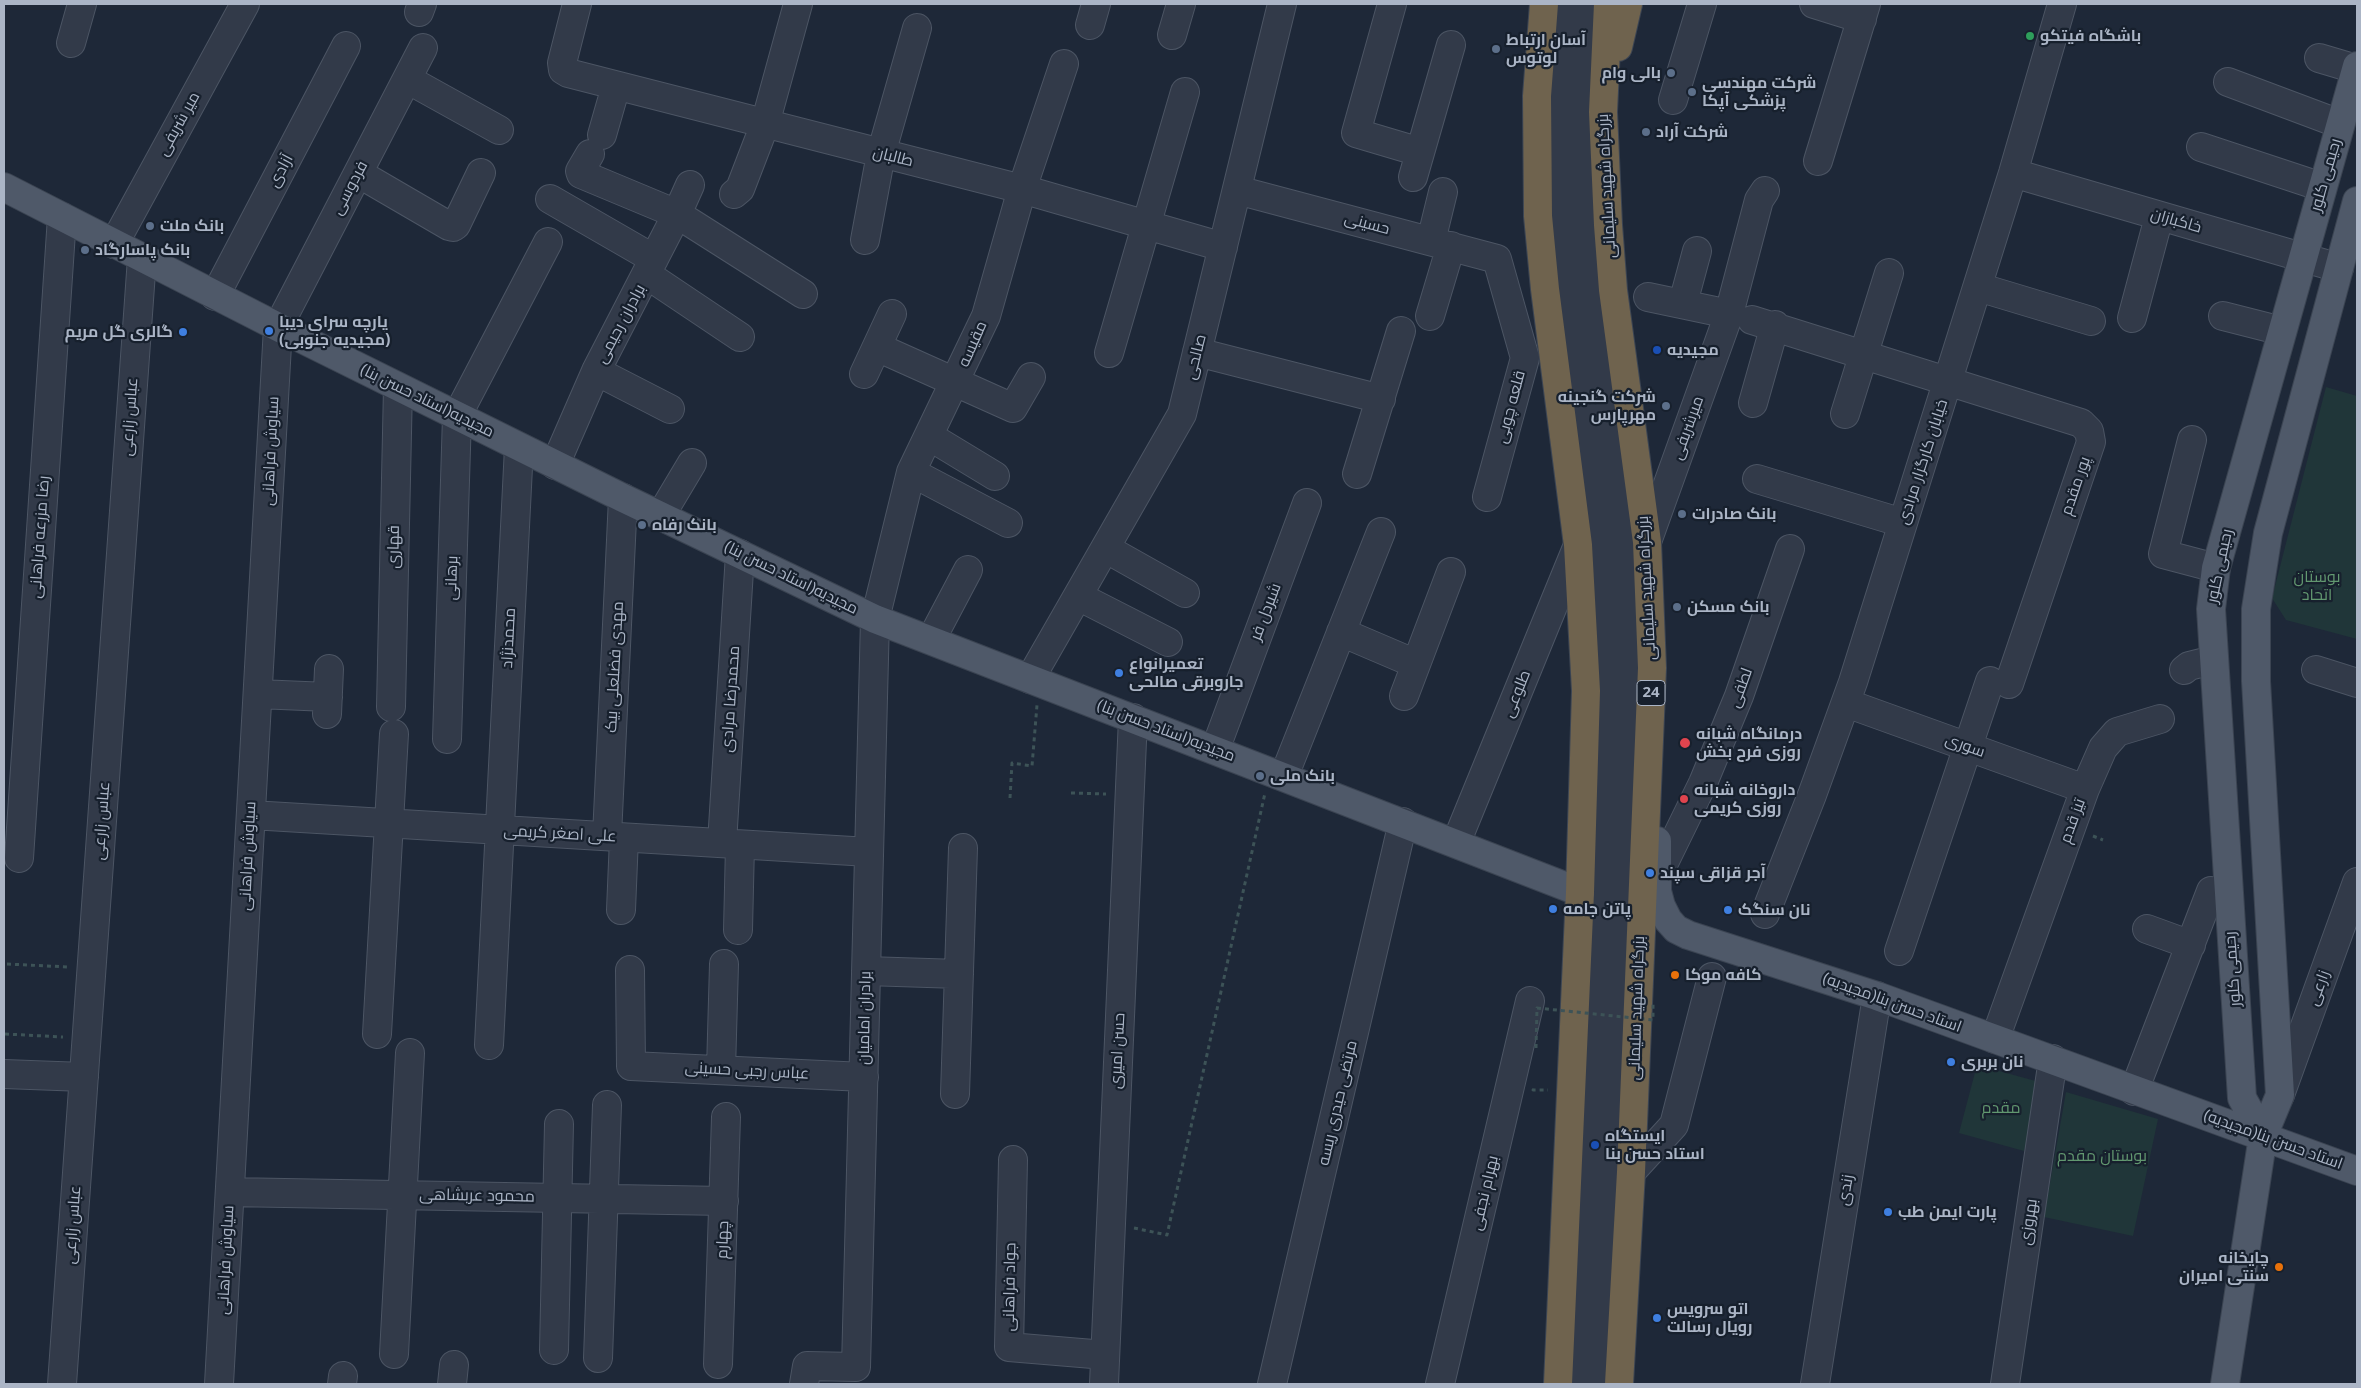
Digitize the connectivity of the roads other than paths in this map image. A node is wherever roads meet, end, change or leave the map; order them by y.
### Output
1 (82, 4) edge
2 (245, 4) edge
3 (577, 4) edge
4 (798, 4) edge
5 (1181, 4) edge
6 (1282, 4) edge
7 (1392, 4) edge
8 (1530, 4) edge
9 (1544, 4) edge
10 (1565, 4) edge
11 (1590, 4) edge
12 (1608, 4) edge
13 (1628, 4) edge
14 (1702, 4) edge
15 (1814, 4) edge
16 (2062, 4) edge
17 (1864, 11) edge
18 (917, 28) dead end
19 (1172, 34) dead end
20 (71, 43) dead end
21 (1451, 45) dead end
22 (346, 46) dead end
23 (423, 48) dead end
24 (2319, 58) dead end
25 (1064, 64) dead end
26 (2357, 68) edge
27 (407, 79) junction
28 (2228, 82) dead end
29 (616, 86) junction
30 (1185, 92) dead end
31 (1537, 96) junction
32 (1673, 100) dead end
33 (1603, 112) junction
34 (765, 124) junction
35 (2340, 124) junction
36 (499, 130) dead end
37 (2201, 147) dead end
38 (881, 154) junction
39 (1818, 161) dead end
40 (358, 173) junction
41 (481, 173) dead end
42 (2013, 173) junction
43 (690, 185) dead end
44 (2322, 187) junction
45 (4, 188) edge
46 (1022, 189) junction
47 (1237, 190) junction
48 (1765, 191) dead end
49 (1443, 192) dead end
50 (734, 194) dead end
51 (550, 199) dead end
52 (2357, 202) edge
53 (677, 214) junction
54 (2158, 216) junction
55 (62, 217) junction
56 (1144, 226) junction
57 (2354, 230) edge
58 (866, 240) dead end
59 (548, 242) dead end
60 (114, 244) junction
61 (1441, 244) junction
62 (1223, 247) junction
63 (1697, 251) dead end
64 (2304, 257) junction
65 (142, 258) junction
66 (1498, 259) joint
67 (650, 267) junction
68 (2339, 268) junction
69 (1889, 273) dead end
70 (1978, 287) junction
71 (803, 294) dead end
72 (215, 296) junction
73 (1648, 297) dead end
74 (1683, 303) junction
75 (892, 314) dead end
76 (1430, 316) dead end
77 (2223, 316) dead end
78 (2132, 318) dead end
79 (1752, 320) junction
80 (2091, 321) dead end
81 (278, 327) junction
82 (1401, 331) dead end
83 (2282, 331) junction
84 (740, 337) dead end
85 (877, 346) junction
86 (1197, 352) junction
87 (1109, 353) dead end
88 (1865, 355) junction
89 (596, 371) junction
90 (864, 374) dead end
91 (1031, 377) dead end
92 (1948, 382) junction
93 (956, 383) junction
94 (398, 386) junction
95 (1382, 399) junction
96 (1754, 403) dead end
97 (670, 409) dead end
98 (1845, 414) dead end
99 (457, 416) junction
100 (929, 436) junction
101 (2192, 440) dead end
102 (519, 447) junction
103 (692, 463) dead end
104 (555, 465) junction
105 (911, 472) junction
106 (1358, 474) dead end
107 (995, 476) dead end
108 (1757, 479) dead end
109 (1487, 497) dead end
110 (623, 498) junction
111 (1307, 503) dead end
112 (661, 515) junction
113 (1008, 523) dead end
114 (1904, 523) junction
115 (1381, 532) dead end
116 (1647, 542) junction
117 (1578, 545) junction
118 (1105, 548) junction
119 (1790, 549) dead end
120 (740, 554) junction
121 (2216, 568) junction
122 (968, 570) dead end
123 (1451, 572) dead end
124 (1185, 592) dead end
125 (1078, 596) junction
126 (875, 619) junction
127 (1341, 632) junction
128 (931, 640) junction
129 (1168, 642) dead end
130 (2256, 654) junction
131 (2213, 660) junction
132 (1416, 664) junction
133 (1652, 668) junction
134 (329, 669) dead end
135 (2184, 670) dead end
136 (2316, 670) dead end
137 (1035, 680) junction
138 (2357, 683) edge
139 (258, 694) junction
140 (1404, 696) dead end
141 (1846, 704) junction
142 (391, 707) dead end
143 (1133, 718) junction
144 (2160, 719) dead end
145 (394, 734) dead end
146 (448, 740) dead end
147 (1968, 747) junction
148 (1215, 750) junction
149 (1277, 773) junction
150 (2085, 789) junction
151 (251, 815) junction
152 (1403, 822) junction
153 (389, 823) junction
154 (500, 830) junction
155 (616, 837) junction
156 (1456, 843) junction
157 (731, 844) junction
158 (963, 848) dead end
159 (869, 852) junction
160 (19, 858) dead end
161 (1657, 877) junction
162 (2357, 882) edge
163 (2211, 891) dead end
164 (1580, 892) junction
165 (621, 910) dead end
166 (1764, 914) dead end
167 (2352, 914) edge
168 (2147, 929) dead end
169 (738, 930) dead end
170 (2191, 946) junction
171 (1899, 951) dead end
172 (724, 964) dead end
173 (630, 970) dead end
174 (866, 971) junction
175 (959, 974) junction
176 (1712, 977) dead end
177 (1877, 996) junction
178 (1530, 1001) dead end
179 (376, 1034) dead end
180 (1995, 1039) junction
181 (489, 1045) dead end
182 (410, 1053) dead end
183 (2053, 1059) junction
184 (721, 1070) junction
185 (4, 1074) edge
186 (864, 1077) junction
187 (84, 1078) junction
188 (2134, 1091) junction
189 (955, 1094) dead end
190 (2280, 1095) junction
191 (607, 1106) dead end
192 (726, 1117) dead end
193 (559, 1124) dead end
194 (2263, 1136) junction
195 (1013, 1160) dead end
196 (2357, 1171) edge
197 (1631, 1172) junction
198 (230, 1192) junction
199 (401, 1195) junction
200 (556, 1198) junction
201 (604, 1198) junction
202 (724, 1200) junction
203 (554, 1350) dead end
204 (394, 1354) dead end
205 (1105, 1356) junction
206 (598, 1358) dead end
207 (718, 1364) dead end
208 (805, 1375) edge
209 (62, 1384) edge
210 (219, 1384) edge
211 (1107, 1384) edge
212 (1272, 1384) edge
213 (1440, 1384) edge
214 (1558, 1384) edge
215 (1572, 1384) edge
216 (1598, 1384) edge
217 (1619, 1384) edge
218 (1815, 1384) edge
219 (2005, 1384) edge
220 (2225, 1384) edge

1 - 20 street
2 - 60 street, میر شریفی
3 - 29 street, طالبان
4 - 34 street
5 - 19 street
6 - 47 street, صالحی
7 - 21 street
8 - 31 highway
9 - 31 highway
10 - 215 street
11 - 216 street
12 - 33 highway, بزرگراه شهید سلیمانی / 24
13 - 33 highway
14 - 32 street
15 - 17 street
16 - 42 street, خیابان کارگزار مرادی
17 - 39 street
18 - 38 street
22 - 72 street, آزادی
23 - 27 street, فردوسی
24 - 26 street
25 - 46 street, مقیسه
26 - 35 main road, رحیمی کلور
27 - 36 street
27 - 40 street, فردوسی
28 - 35 street
29 - 34 street, طالبان
29 - 53 street
30 - 56 street
31 - 117 highway
33 - 116 highway, بزرگراه شهید سلیمانی / 24
34 - 38 street, طالبان
34 - 50 street
35 - 44 main road, رحیمی کلور
37 - 44 street
38 - 46 street, طالبان
38 - 58 street
40 - 41 street
40 - 81 street, فردوسی
42 - 54 street, خاکبازان
42 - 70 street, خیابان کارگزار مرادی
43 - 53 street, برادران رحیمی
44 - 64 main road, رحیمی کلور
45 - 55 main road, مجیدیه(استاد حسن بنا)
46 - 56 street, طالبان
46 - 93 street, مقیسه
47 - 61 street, حسینی
47 - 62 street, صالحی
48 - 79 street
49 - 61 street
51 - 67 street
52 - 57 main road
53 - 67 street, برادران رحیمی
53 - 71 street
54 - 64 street, خاکبازان
54 - 78 street
55 - 60 main road, مجیدیه(استاد حسن بنا)
55 - 160 street, رضا مزرعه فراهانی
56 - 62 street, طالبان
56 - 87 street
57 - 68 main road
59 - 99 street
60 - 65 main road, مجیدیه(استاد حسن بنا)
61 - 66 street, حسینی
61 - 76 street
62 - 86 street, صالحی
63 - 74 street
64 - 68 street, خاکبازان
64 - 83 main road, رحیمی کلور
65 - 72 main road, مجیدیه(استاد حسن بنا)
65 - 187 street, عباس زارعی
66 - 109 street, قلعه چوبی
67 - 84 street
67 - 89 street, برادران رحیمی
68 - 130 main road
69 - 88 street
70 - 80 street
70 - 92 street, خیابان کارگزار مرادی
72 - 81 main road, مجیدیه(استاد حسن بنا)
73 - 74 street, پور مقدم
74 - 79 street, پور مقدم
75 - 85 street
77 - 83 street
79 - 88 street, پور مقدم
79 - 96 street
79 - 116 street, میرشریفی
81 - 94 main road, مجیدیه(استاد حسن بنا)
81 - 139 street, سیاوش فراهانی
82 - 95 street
83 - 121 main road, رحیمی کلور
85 - 90 street
85 - 93 street
86 - 95 street
86 - 118 street, صالحی
88 - 92 street, پور مقدم
88 - 98 street
89 - 97 street
89 - 104 street, برادران رحیمی
91 - 93 street
92 - 114 street, خیابان کارگزار مرادی
92 - 147 street, پور مقدم
93 - 100 street, مقیسه
94 - 99 main road, مجیدیه(استاد حسن بنا)
94 - 142 street, قهاری
95 - 106 street
99 - 102 main road, مجیدیه(استاد حسن بنا)
99 - 146 street, برهانی
100 - 105 street, مقیسه
100 - 107 street
101 - 121 street
102 - 104 main road, مجیدیه(استاد حسن بنا)
102 - 154 street, محمدنژاد
103 - 112 street
104 - 110 main road, مجیدیه(استاد حسن بنا)
105 - 113 street
105 - 126 street, مقیسه
108 - 114 street
110 - 112 main road, مجیدیه(استاد حسن بنا)
110 - 155 street, مهدی فضلعلی بیک
111 - 148 street, شیردل فر
112 - 120 main road, مجیدیه(استاد حسن بنا)
114 - 141 street, خیابان کارگزار مرادی
115 - 127 street
116 - 133 highway, بزرگراه شهید سلیمانی / 24
117 - 156 street, طلوعی
117 - 164 highway
118 - 124 street
118 - 125 street, صالحی
119 - 161 street, لطفی
120 - 126 main road, مجیدیه(استاد حسن بنا)
120 - 157 street, محمدرضا مرادی
121 - 131 main road, رحیمی کلور
122 - 128 street
123 - 132 street
125 - 129 street
125 - 137 street, صالحی
126 - 128 main road, مجیدیه(استاد حسن بنا)
126 - 159 street, برادران امامیان
127 - 132 street
127 - 149 street
128 - 137 main road, مجیدیه(استاد حسن بنا)
130 - 131 main road
130 - 190 main road
131 - 135 street
131 - 194 main road, رحیمی کلور
132 - 140 street
133 - 161 main road, استاد حسن بنا(مجیدیه)
133 - 197 highway, بزرگراه شهید سلیمانی / 24
134 - 139 street
136 - 138 street
137 - 143 main road, مجیدیه(استاد حسن بنا)
139 - 151 street, سیاوش فراهانی
141 - 147 street, سوری
141 - 166 street, خیابان کارگزار مرادی
143 - 148 main road, مجیدیه(استاد حسن بنا)
143 - 205 street, حسن امیری
144 - 150 street, تیز قدم
145 - 153 street
147 - 150 street, سوری
147 - 171 street, پور مقدم
148 - 149 main road, مجیدیه(استاد حسن بنا)
149 - 152 main road, مجیدیه(استاد حسن بنا)
150 - 180 street, تیز قدم
151 - 153 street, علی اصغر کریمی
151 - 198 street, سیاوش فراهانی
152 - 156 main road, مجیدیه(استاد حسن بنا)
152 - 212 street, مرتضی حیدری ریسه
153 - 154 street, علی اصغر کریمی
153 - 179 street
154 - 155 street, علی اصغر کریمی
154 - 181 street, محمدنژاد
155 - 157 street, علی اصغر کریمی
155 - 165 street, مهدی فضلعلی بیک
156 - 164 main road, مجیدیه(استاد حسن بنا)
157 - 159 street, علی اصغر کریمی
157 - 169 street, محمدرضا مرادی
158 - 175 street
159 - 174 street, برادران امامیان
161 - 177 main road, استاد حسن بنا(مجیدیه)
162 - 167 street, زارعی
163 - 170 street
164 - 214 highway
167 - 190 street, زارعی
168 - 170 street
170 - 188 street
172 - 184 street
173 - 184 street, عباس رجبی حسینی
174 - 175 street
174 - 186 street, برادران امامیان
175 - 189 street
176 - 197 street
177 - 180 main road, استاد حسن بنا(مجیدیه)
177 - 218 street, زندی
178 - 213 street, بهرام نجفی
180 - 183 main road, استاد حسن بنا(مجیدیه)
182 - 199 street
183 - 188 main road, استاد حسن بنا(مجیدیه)
183 - 219 street, بهروزی
184 - 186 street, عباس رجبی حسینی
185 - 187 street
186 - 208 street, برادران امامیان
187 - 209 street, عباس زارعی
188 - 194 main road, استاد حسن بنا(مجیدیه)
190 - 194 main road
191 - 201 street
192 - 202 street, چهارم
193 - 200 street
194 - 196 main road, استاد حسن بنا(مجیدیه)
194 - 220 main road
195 - 205 street, جواد فراهانی
197 - 217 highway, بزرگراه شهید سلیمانی / 24
198 - 199 street, محمود عربشاهی
198 - 210 street, سیاوش فراهانی
199 - 200 street, محمود عربشاهی
199 - 204 street
200 - 201 street, محمود عربشاهی
200 - 203 street
201 - 202 street, محمود عربشاهی
201 - 206 street
202 - 207 street, چهارم
205 - 211 street, حسن امیری

